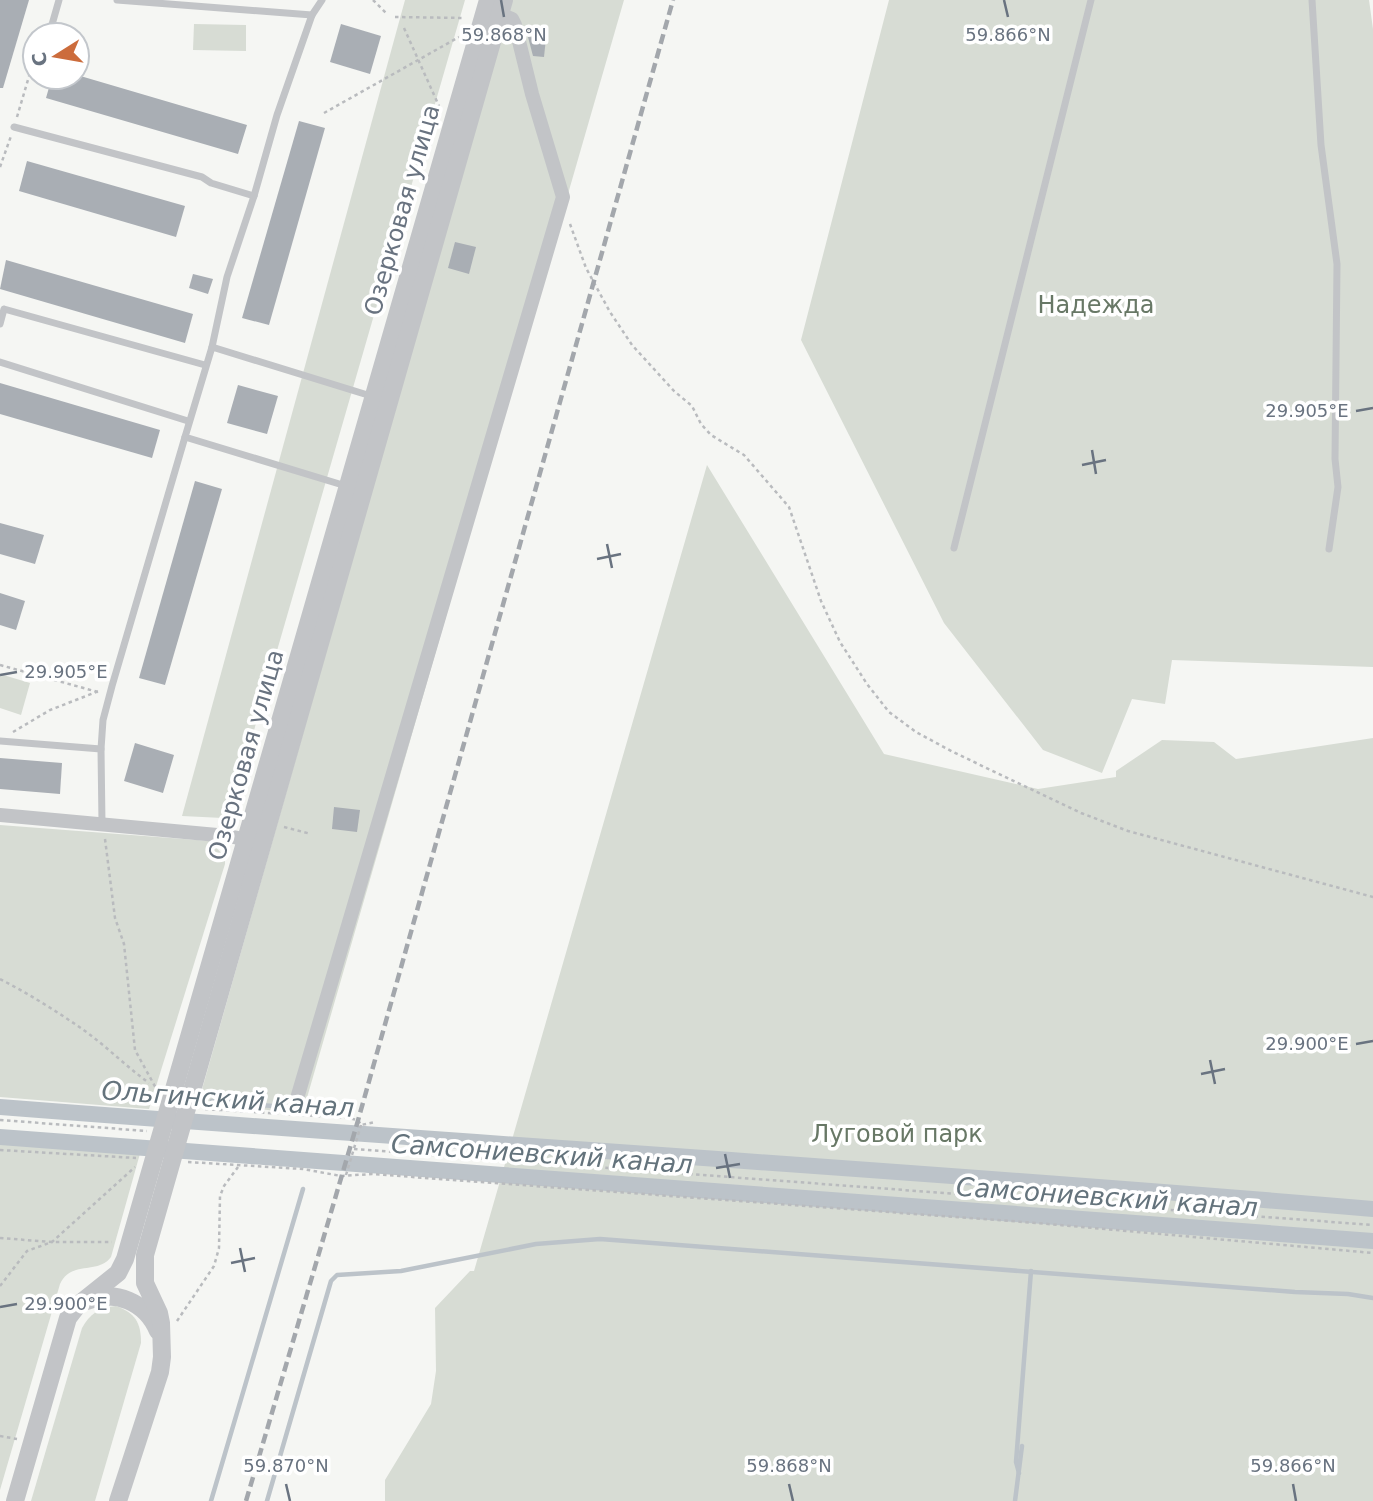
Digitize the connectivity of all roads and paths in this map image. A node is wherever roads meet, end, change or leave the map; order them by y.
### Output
1 (59, 0) edge
2 (117, 0) edge
3 (322, 0) edge
4 (373, 0) edge
5 (488, 0) edge
6 (1091, 0) edge
7 (1312, 0) edge
8 (502, 7) edge
9 (387, 14) dead end
10 (312, 15) junction
11 (395, 17) dead end
12 (465, 18) dead end
13 (53, 21) edge
14 (404, 28) dead end
15 (459, 37) dead end
16 (418, 59) junction
17 (25, 91) edge
18 (439, 106) dead end
19 (324, 113) dead end
20 (14, 127) junction
21 (0, 167) edge
22 (254, 196) junction
23 (563, 197) junction
24 (2, 307) edge
25 (0, 324) edge
26 (212, 347) junction
27 (0, 362) edge
28 (205, 365) junction
29 (381, 398) junction
30 (188, 421) junction
31 (185, 436) junction
32 (355, 489) junction
33 (954, 548) dead end
34 (1329, 549) dead end
35 (0, 664) edge
36 (111, 686) junction
37 (98, 692) junction
38 (6, 734) dead end
39 (0, 741) edge
40 (101, 749) junction
41 (0, 815) edge
42 (102, 823) junction
43 (279, 826) dead end
44 (311, 834) dead end
45 (255, 841) junction
46 (1373, 897) edge
47 (0, 979) edge
48 (152, 1084) junction
49 (174, 1099) junction
50 (295, 1106) junction
51 (214, 1109) dead end
52 (0, 1120) edge
53 (376, 1122) dead end
54 (361, 1125) junction
55 (142, 1130) dead end
56 (354, 1149) junction
57 (0, 1150) edge
58 (134, 1157) dead end
59 (197, 1163) dead end
60 (239, 1165) junction
61 (154, 1168) junction
62 (346, 1175) dead end
63 (1373, 1224) edge
64 (0, 1238) edge
65 (119, 1241) dead end
66 (52, 1242) junction
67 (1373, 1253) edge
68 (0, 1286) edge
69 (78, 1305) junction
70 (162, 1341) junction
71 (0, 1436) edge
72 (18, 1440) dead end
73 (15, 1501) edge
74 (118, 1501) edge

1 - 13 lane
2 - 10 lane
3 - 10 lane
4 - 9 path
5 - 29 street, Озерковая улица
6 - 33 lane
7 - 34 lane
8 - 23 street
8 - 29 street, Озерковая улица
10 - 22 lane
11 - 12 path
14 - 16 path
15 - 16 path
16 - 18 path
16 - 19 path
17 - 20 path
20 - 21 path
20 - 22 lane
22 - 26 lane
23 - 46 path
23 - 50 street
24 - 25 lane
24 - 28 lane
26 - 28 lane
26 - 29 lane
27 - 30 lane
28 - 30 lane
29 - 32 street, Озерковая улица
30 - 31 lane
31 - 32 lane
31 - 36 lane
32 - 45 street, Озерковая улица
35 - 37 path
36 - 37 path
36 - 40 lane
37 - 38 path
39 - 40 lane
40 - 42 lane
41 - 42 street
42 - 45 street
42 - 48 path
43 - 44 path
45 - 49 street, Озерковая улица
47 - 48 path
48 - 49 path
49 - 61 street, Озерковая улица
50 - 51 path
50 - 54 path
52 - 55 path
53 - 54 path
54 - 56 path
56 - 62 path
56 - 63 path
57 - 58 path
59 - 60 path
60 - 67 path
60 - 70 path
61 - 66 path
61 - 69 street, Озерковая улица
61 - 70 street, Озерковая улица
64 - 66 path
65 - 66 path
66 - 68 path
69 - 70 street
69 - 73 street, Озерковая улица
70 - 74 street, Озерковая улица
71 - 72 path

